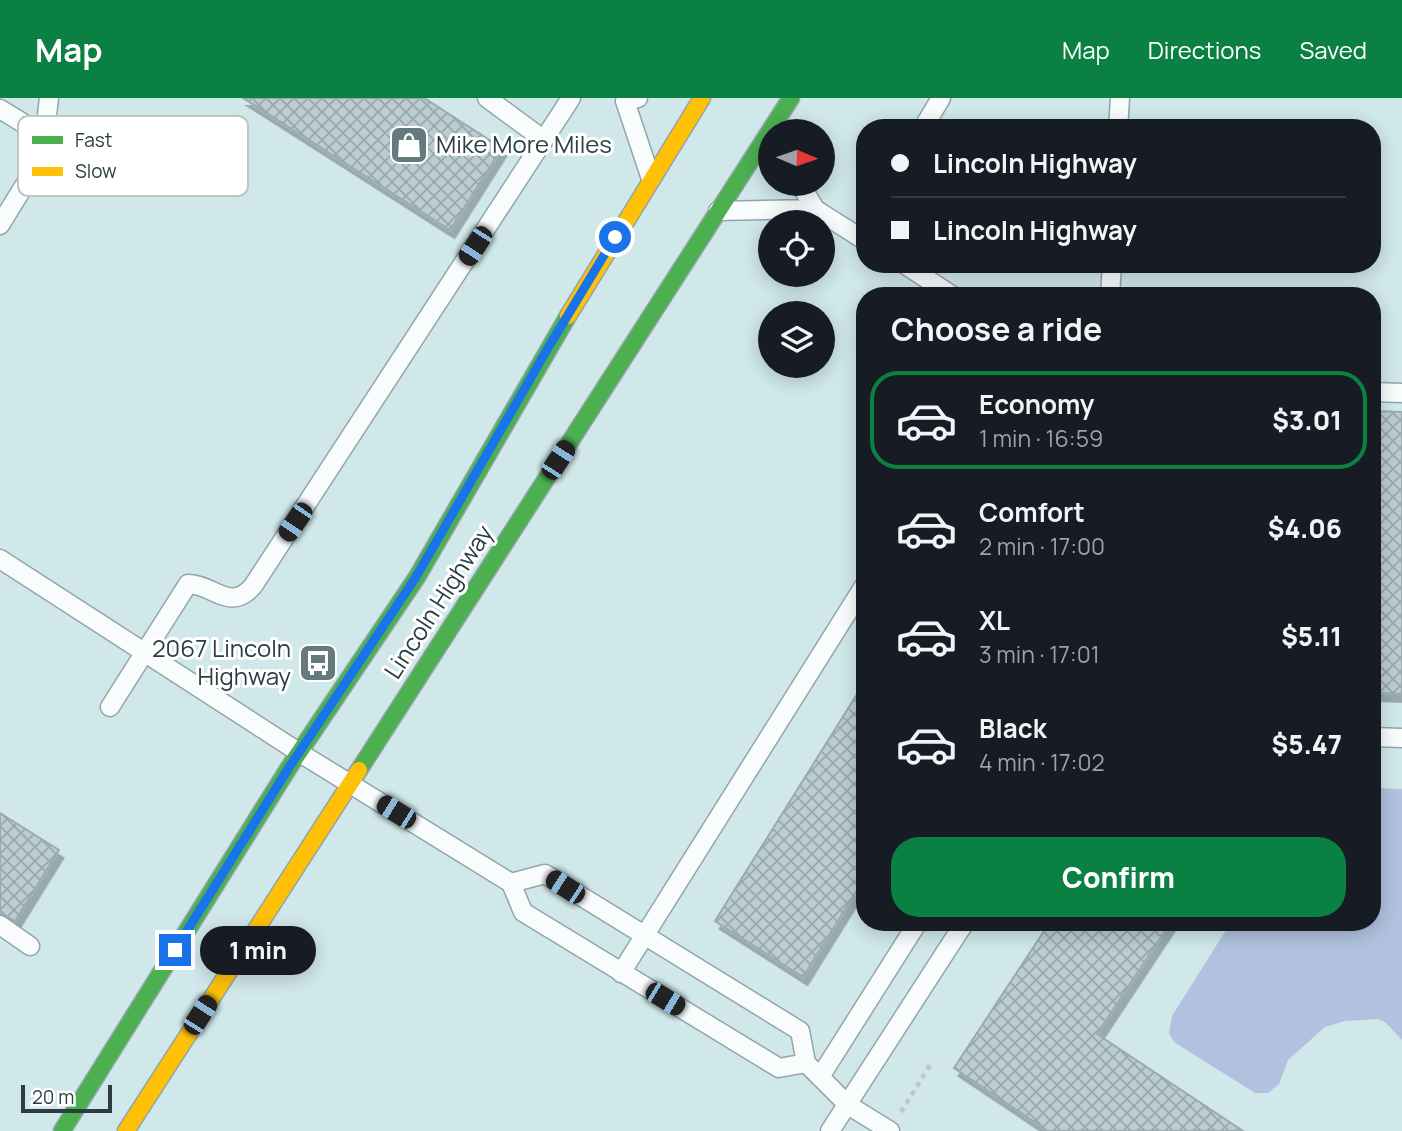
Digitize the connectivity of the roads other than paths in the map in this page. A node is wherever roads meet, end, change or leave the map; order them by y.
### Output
1 (49, 98) edge
2 (487, 98) edge
3 (571, 98) edge
4 (702, 98) edge
5 (791, 98) edge
6 (941, 98) edge
7 (1119, 98) edge
8 (628, 99) edge
9 (0, 109) edge
10 (47, 116) edge
11 (778, 119) edge
12 (928, 119) edge
13 (1118, 119) edge
14 (18, 120) edge
15 (544, 140) junction
16 (758, 151) edge
17 (651, 179) junction
18 (18, 196) edge
19 (807, 196) edge
20 (815, 209) junction
21 (718, 211) junction
22 (0, 225) edge
23 (856, 229) edge
24 (918, 273) edge
25 (939, 287) edge
26 (1381, 392) edge
27 (1402, 393) edge
28 (0, 559) edge
29 (856, 599) edge
30 (145, 651) junction
31 (110, 707) dead end
32 (1381, 737) edge
33 (1402, 738) edge
34 (300, 753) junction
35 (350, 783) junction
36 (510, 883) junction
37 (0, 925) edge
38 (912, 931) edge
39 (959, 931) edge
40 (644, 937) junction
41 (30, 946) dead end
42 (621, 973) junction
43 (806, 1063) junction
44 (820, 1077) junction
45 (848, 1105) junction
46 (62, 1131) edge
47 (126, 1131) edge
48 (831, 1131) edge
49 (890, 1131) edge

1 - 10 lane
2 - 15 lane
3 - 15 lane
4 - 17 main road, Lincoln Highway
5 - 11 main road, Lincoln Highway
6 - 12 lane
7 - 13 lane
8 - 17 lane
9 - 14 lane
15 - 30 lane
16 - 21 main road, Lincoln Highway
17 - 34 main road, Lincoln Highway
18 - 22 lane
19 - 20 lane
20 - 21 lane
20 - 23 lane
21 - 35 main road, Lincoln Highway
24 - 25 lane
26 - 27 lane
28 - 30 lane
29 - 40 lane
30 - 31 lane
30 - 34 lane
32 - 33 lane
34 - 35 lane
34 - 46 main road, Lincoln Highway
35 - 36 lane
35 - 47 main road, Lincoln Highway
36 - 40 lane
36 - 42 lane
37 - 41 lane
38 - 44 lane
39 - 45 lane
40 - 42 lane
40 - 43 lane
42 - 43 lane
43 - 44 lane
44 - 45 lane
45 - 48 lane
45 - 49 lane

